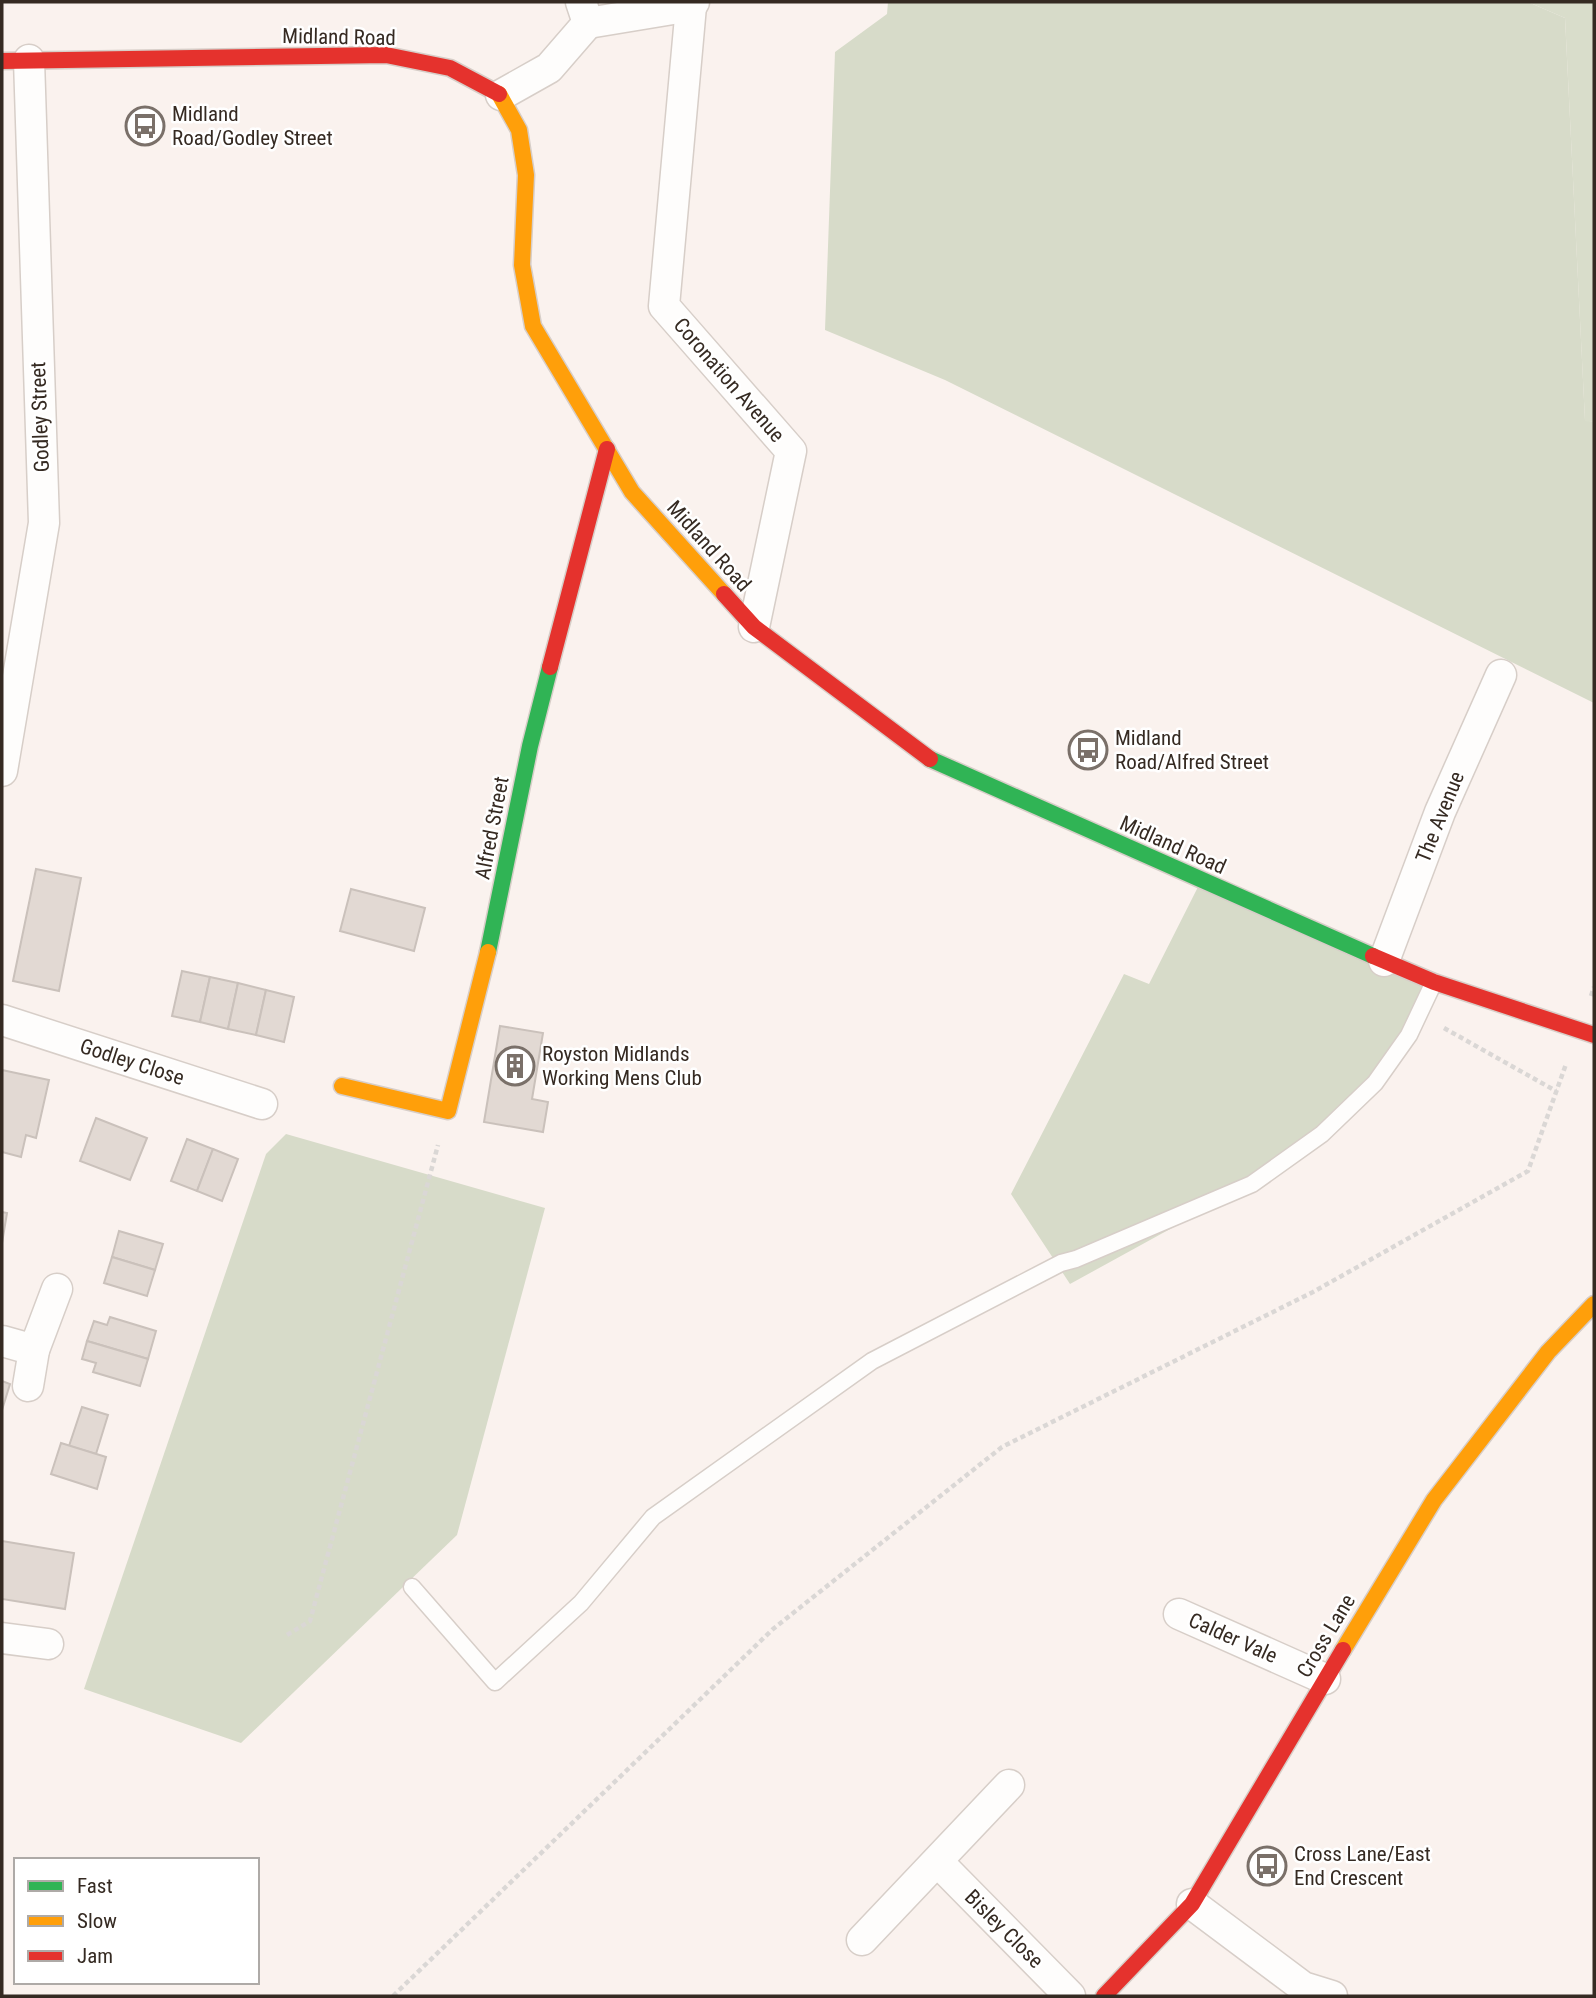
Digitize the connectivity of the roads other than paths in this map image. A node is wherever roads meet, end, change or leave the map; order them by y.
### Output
1 (693, 4) edge
2 (585, 12) edge
3 (15, 61) edge
4 (501, 95) junction
5 (607, 449) junction
6 (754, 627) junction
7 (1501, 675) dead end
8 (2, 771) edge
9 (1384, 961) junction
10 (1434, 982) junction
11 (2, 1020) edge
12 (1594, 1035) edge
13 (342, 1086) dead end
14 (262, 1104) dead end
15 (57, 1289) dead end
16 (1594, 1304) edge
17 (2, 1341) edge
18 (34, 1350) junction
19 (27, 1386) dead end
20 (412, 1587) dead end
21 (1179, 1614) dead end
22 (2, 1638) edge
23 (48, 1644) dead end
24 (1325, 1679) junction
25 (1009, 1785) dead end
26 (938, 1862) junction
27 (1192, 1904) junction
28 (862, 1940) dead end
29 (1070, 1996) edge
30 (1104, 1996) edge
31 (1332, 1996) edge

1 - 2 street
1 - 6 street, Coronation Avenue
2 - 4 street
3 - 4 main road, Midland Road
3 - 8 street, Godley Street
4 - 5 main road, Midland Road
5 - 6 main road, Midland Road
5 - 13 main road, Alfred Street
6 - 9 main road, Midland Road
7 - 9 street, The Avenue
9 - 10 main road, Midland Road
10 - 12 main road, Midland Road
10 - 20 lane
11 - 14 street, Godley Close
15 - 18 street
16 - 24 main road, Cross Lane
17 - 18 street
18 - 19 street
21 - 24 street, Calder Vale
22 - 23 street
24 - 27 main road, Cross Lane
25 - 26 street
26 - 28 street
26 - 29 street, Bisley Close
27 - 30 main road, Cross Lane
27 - 31 street

